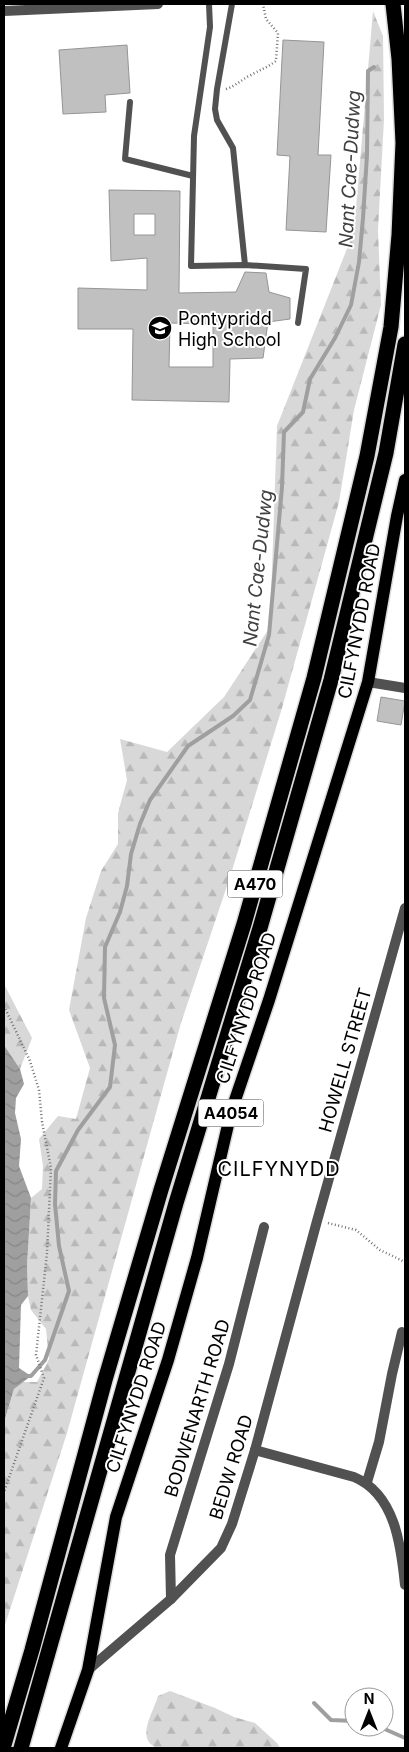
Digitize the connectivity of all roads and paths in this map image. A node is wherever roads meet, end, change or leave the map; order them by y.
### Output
1 (158, 4) edge
2 (209, 4) edge
3 (232, 4) edge
4 (263, 4) edge
5 (392, 4) edge
6 (4, 11) edge
7 (217, 89) junction
8 (130, 102) dead end
9 (193, 176) junction
10 (245, 265) junction
11 (298, 323) dead end
12 (405, 344) edge
13 (405, 480) edge
14 (368, 682) junction
15 (405, 688) edge
16 (405, 908) edge
17 (4, 1006) edge
18 (317, 1220) junction
19 (264, 1227) dead end
20 (405, 1262) edge
21 (402, 1332) dead end
22 (255, 1450) junction
23 (367, 1482) junction
24 (4, 1492) edge
25 (405, 1585) edge
26 (171, 1599) junction
27 (88, 1670) junction
28 (4, 1745) edge
29 (21, 1748) edge
30 (61, 1748) edge

1 - 6 street
2 - 9 lane
3 - 7 lane
4 - 7 path
5 - 28 highway, A470
7 - 10 lane
8 - 9 lane
9 - 10 lane
10 - 11 lane
12 - 29 highway, A470
13 - 14 main road, CILFYNYDD ROAD / A4054
14 - 15 street
14 - 27 main road, CILFYNYDD ROAD / A4054
16 - 18 street, HOWELL STREET
17 - 24 path
18 - 20 path
18 - 22 street, BEDW ROAD
19 - 26 street, BODWENARTH ROAD
21 - 23 street
22 - 23 street
22 - 26 street, BEDW ROAD
23 - 25 street
26 - 27 street, BEDW ROAD
27 - 30 main road, CILFYNYDD ROAD / A4054

